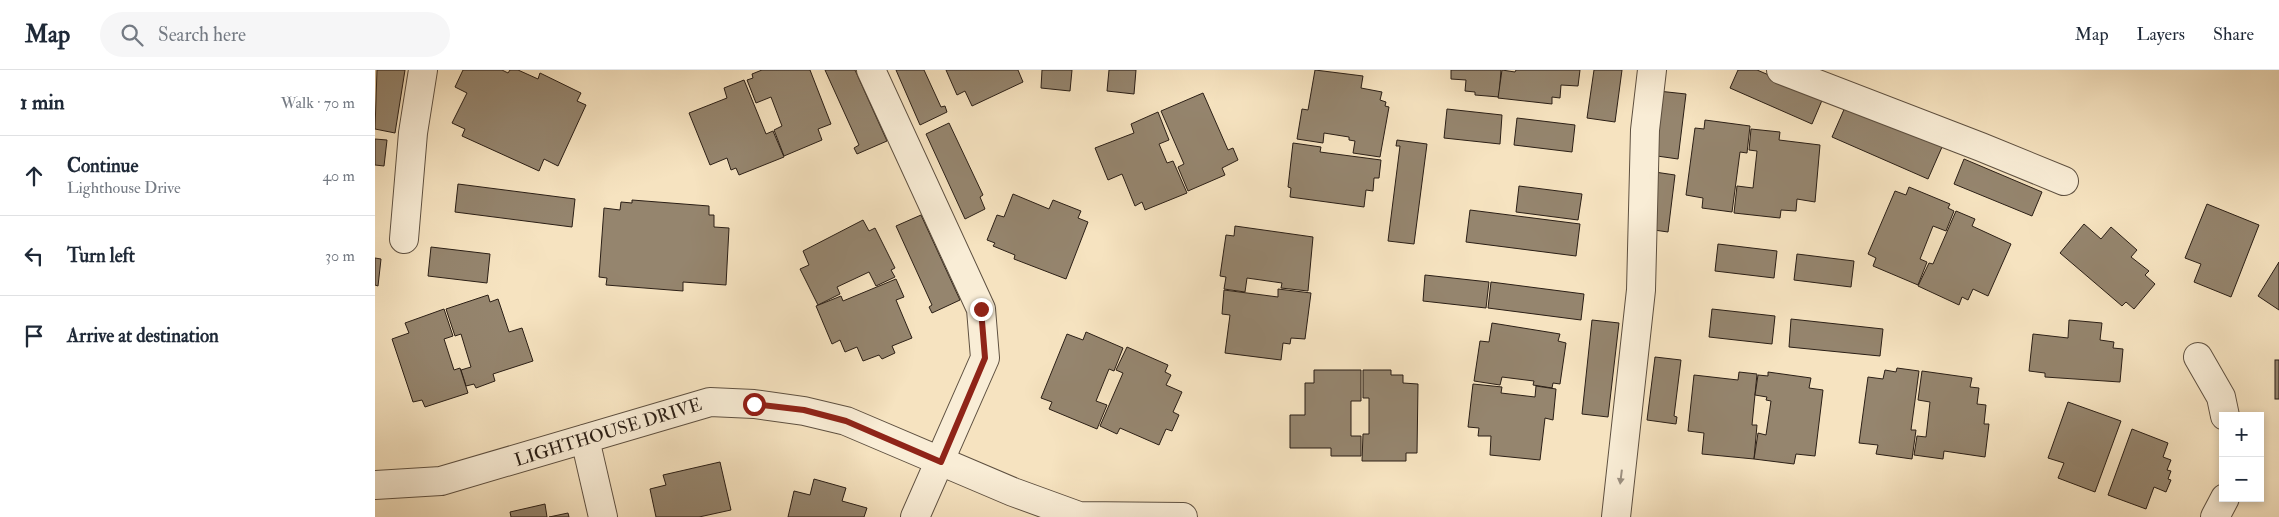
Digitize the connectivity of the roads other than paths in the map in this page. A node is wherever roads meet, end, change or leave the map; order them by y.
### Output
1 (423, 70) edge
2 (871, 70) edge
3 (1652, 70) edge
4 (1781, 70) edge
5 (2064, 181) dead end
6 (404, 239) dead end
7 (2198, 357) dead end
8 (2224, 412) edge
9 (585, 439) junction
10 (941, 462) junction
11 (375, 485) edge
12 (2223, 502) edge
13 (603, 517) edge
14 (915, 517) edge
15 (1183, 517) edge
16 (1616, 517) edge
17 (2215, 517) edge

1 - 6 street
2 - 10 street
3 -> 16 street
4 - 5 street
7 - 8 street
9 - 10 street, LIGHTHOUSE DRIVE
9 - 11 street, LIGHTHOUSE DRIVE
9 - 13 street
10 - 14 street
10 - 15 street, LIGHTHOUSE DRIVE
12 - 17 street

